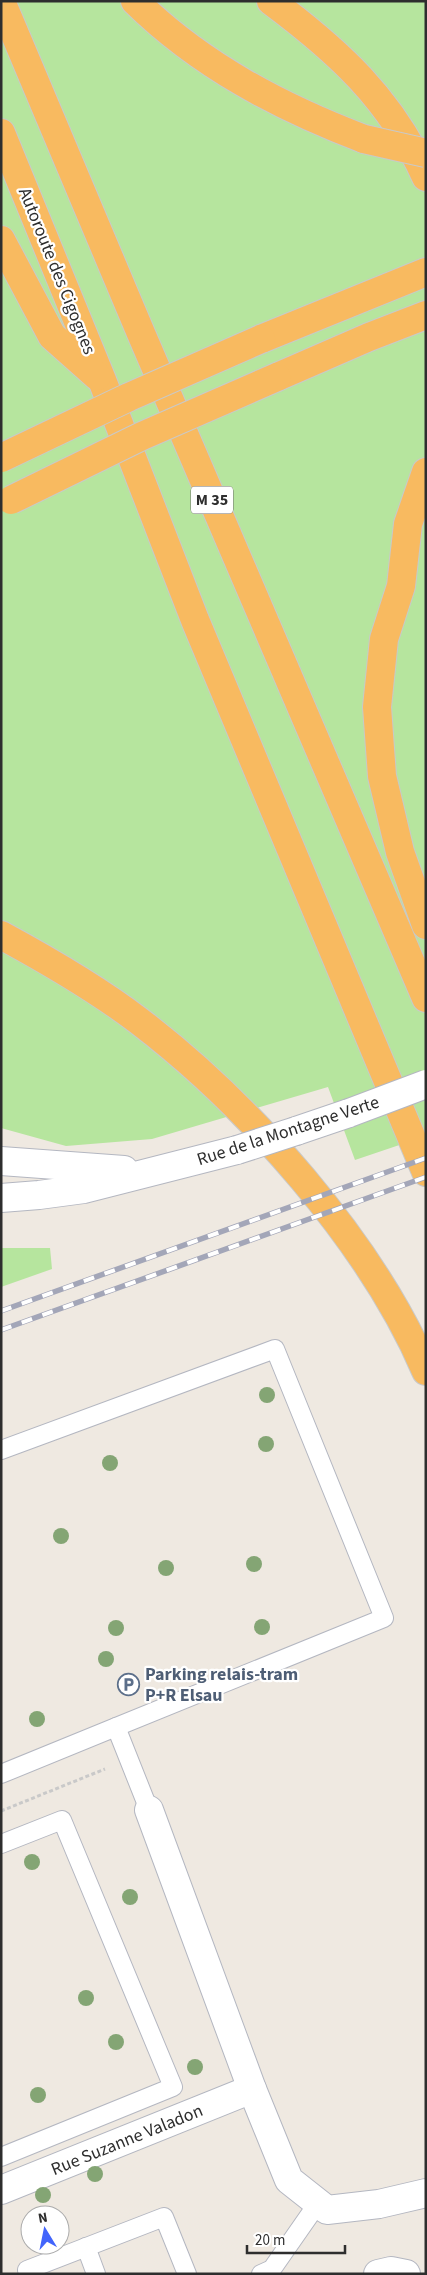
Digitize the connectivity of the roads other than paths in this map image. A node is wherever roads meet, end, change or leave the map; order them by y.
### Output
1 (1, 1) edge
2 (135, 1) edge
3 (271, 1) edge
4 (1, 133) edge
5 (426, 153) edge
6 (426, 177) edge
7 (1, 240) edge
8 (426, 272) edge
9 (426, 315) edge
10 (102, 380) junction
11 (1, 458) edge
12 (426, 472) edge
13 (6, 502) edge
14 (426, 549) edge
15 (401, 586) junction
16 (426, 925) edge
17 (1, 935) edge
18 (426, 998) edge
19 (426, 1084) edge
20 (1, 1162) edge
21 (148, 1172) junction
22 (426, 1172) edge
23 (1, 1198) edge
24 (426, 1371) edge
25 (1, 1450) edge
26 (116, 1727) junction
27 (1, 1774) edge
28 (149, 1810) joint
29 (1, 1844) edge
30 (252, 2089) junction
31 (1, 2157) edge
32 (1, 2190) edge
33 (426, 2192) edge
34 (318, 2203) junction
35 (86, 2247) junction
36 (27, 2270) dead end
37 (96, 2274) edge
38 (187, 2274) edge
39 (261, 2274) edge
40 (378, 2274) edge
41 (406, 2274) edge

1 - 18 highway, M 35
2 - 5 highway, bridge
3 - 6 highway
4 - 10 highway, Autoroute des Cigognes
7 - 10 highway
8 - 11 highway, bridge
9 - 13 highway, bridge
10 - 22 highway, Autoroute des Cigognes
12 - 15 highway
14 - 15 highway
15 - 16 highway
17 - 24 highway
19 - 21 street, Rue de la Montagne Verte, bridge
20 - 21 street, Rue de la Montagne Verte
21 - 23 street, Rue de la Montagne Verte
25 - 26 lane
26 - 27 lane
26 - 28 lane
28 - 30 street
29 - 31 lane
30 - 32 street, Rue Suzanne Valadon
30 - 34 street
33 - 34 street
34 - 39 lane
35 - 36 lane
35 - 37 lane
35 - 38 lane
40 - 41 street

